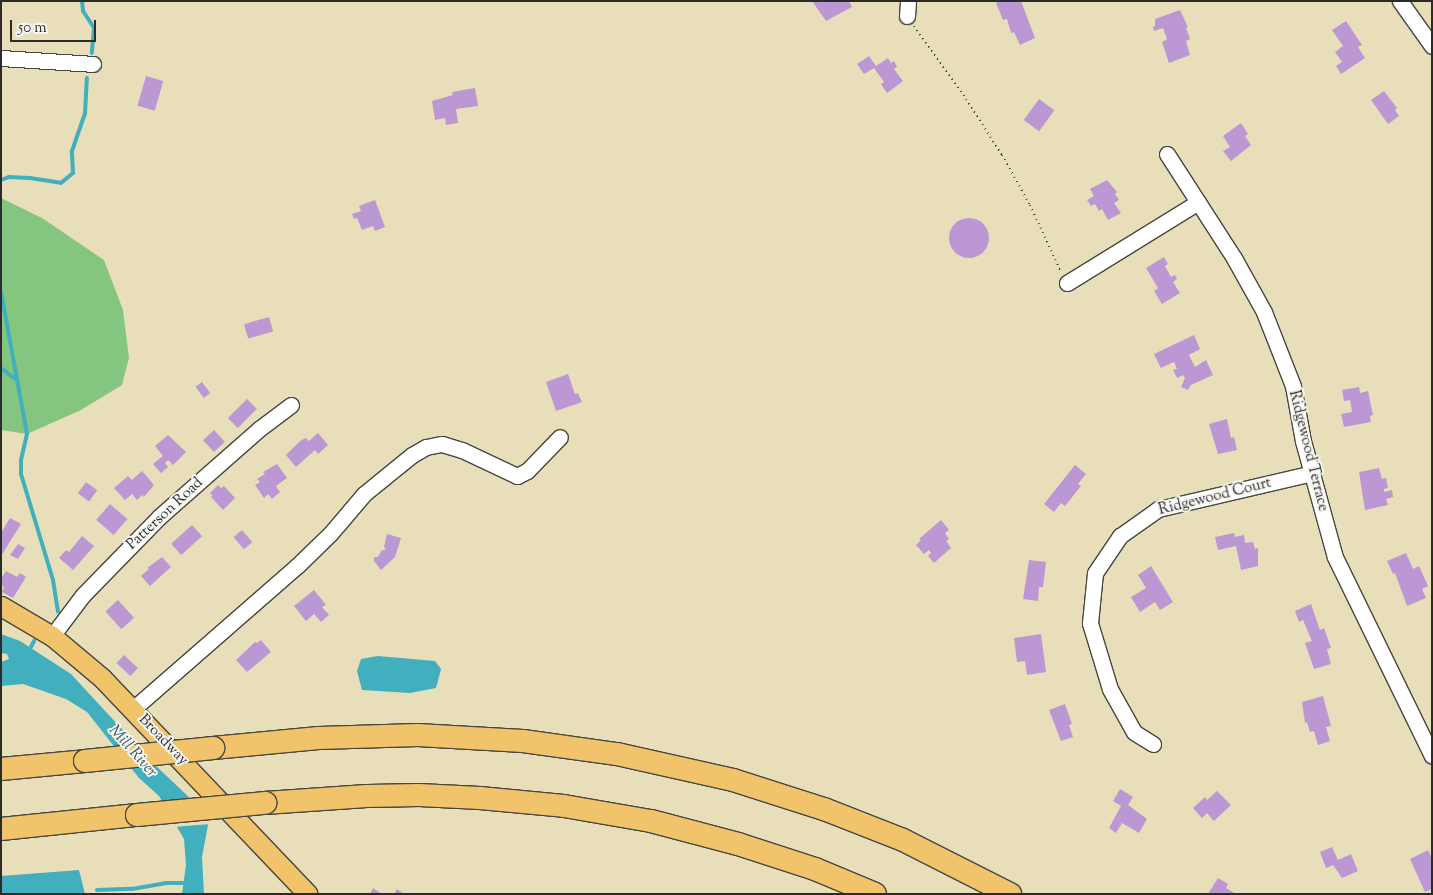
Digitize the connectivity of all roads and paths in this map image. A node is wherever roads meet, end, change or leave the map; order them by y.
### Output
1 (1400, 1) edge
2 (907, 9) edge
3 (1432, 46) edge
4 (1, 58) edge
5 (93, 64) dead end
6 (1167, 154) dead end
7 (1198, 202) junction
8 (1067, 283) joint
9 (292, 405) dead end
10 (560, 437) dead end
11 (1313, 473) junction
12 (1, 606) edge
13 (52, 636) junction
14 (133, 709) junction
15 (1153, 744) dead end
16 (174, 752) junction
17 (1432, 756) edge
18 (1, 769) edge
19 (1, 829) edge
20 (308, 894) edge
21 (875, 894) edge
22 (1010, 894) edge

1 - 3 street
2 - 8 path
4 - 5 street
6 - 7 street, Ridgewood Terrace
7 - 8 street
7 - 11 street, Ridgewood Terrace
9 - 13 street, Patterson Road
10 - 14 street
11 - 15 street, Ridgewood Court
11 - 17 street, Ridgewood Terrace
12 - 13 main road, Broadway
13 - 14 main road, Broadway
14 - 16 main road, Broadway
16 - 18 highway, bridge
16 - 20 main road, Broadway
16 - 22 highway, bridge
19 - 21 highway, bridge

